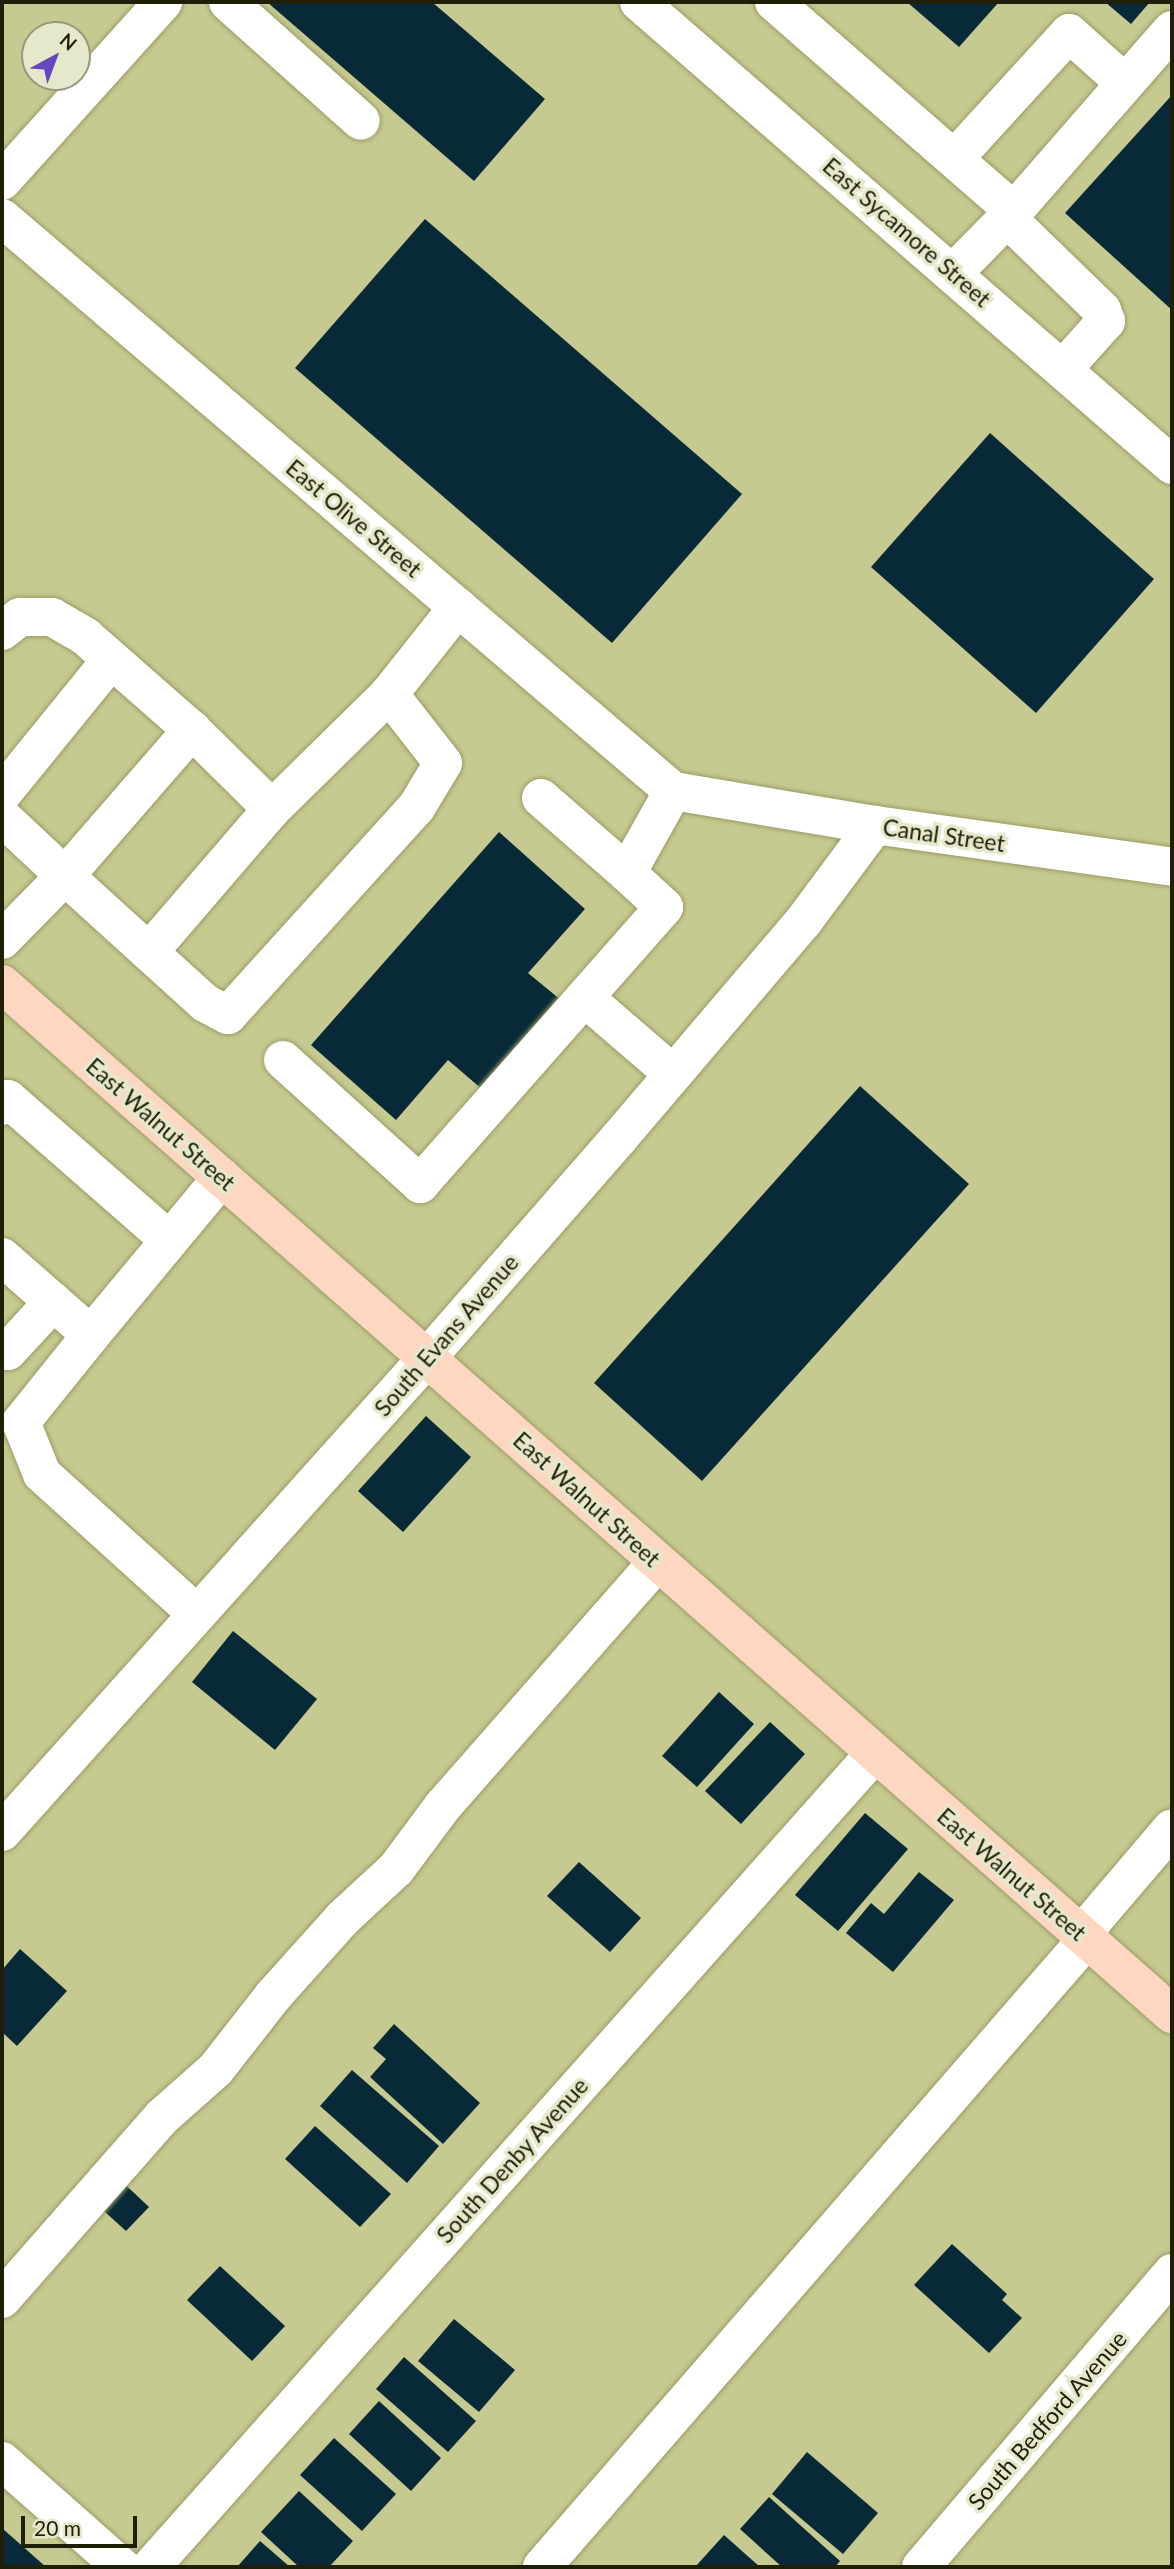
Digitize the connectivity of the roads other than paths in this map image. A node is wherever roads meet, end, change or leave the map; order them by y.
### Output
1 (163, 2) edge
2 (229, 2) edge
3 (639, 2) edge
4 (774, 2) edge
5 (1172, 30) edge
6 (1125, 83) junction
7 (361, 121) dead end
8 (955, 158) junction
9 (2, 181) edge
10 (1011, 214) junction
11 (2, 218) edge
12 (954, 272) junction
13 (1064, 368) junction
14 (1172, 464) edge
15 (458, 607) junction
16 (2, 631) edge
17 (111, 660) junction
18 (389, 694) junction
19 (192, 730) junction
20 (673, 791) junction
21 (2, 794) edge
22 (541, 798) dead end
23 (272, 809) junction
24 (2, 817) edge
25 (875, 825) junction
26 (1172, 867) edge
27 (628, 873) junction
28 (65, 876) junction
29 (2, 940) edge
30 (149, 952) junction
31 (2, 984) edge
32 (585, 998) junction
33 (283, 1060) dead end
34 (674, 1074) junction
35 (2, 1106) edge
36 (222, 1177) junction
37 (169, 1240) junction
38 (2, 1257) edge
39 (53, 1302) junction
40 (91, 1335) junction
41 (4, 1353) edge
42 (427, 1357) junction
43 (657, 1562) junction
44 (197, 1614) junction
45 (874, 1754) junction
46 (1172, 1828) edge
47 (2, 1832) edge
48 (1087, 1939) junction
49 (1172, 2014) edge
50 (1172, 2273) edge
51 (2, 2299) edge
52 (2, 2461) edge
53 (122, 2567) edge
54 (151, 2567) edge
55 (542, 2567) edge
56 (921, 2567) edge

1 - 9 street
2 - 7 street
3 - 12 street, East Sycamore Street
4 - 8 street
5 - 6 street
6 - 8 street
6 - 10 street
8 - 10 street
10 - 12 street
10 - 13 street
11 - 15 street, East Olive Street
12 - 13 street, East Sycamore Street
13 - 14 street, East Sycamore Street
15 - 18 street
15 - 20 street, East Olive Street
16 - 17 street
17 - 19 street
17 - 21 street
18 - 23 street
18 - 30 street
19 - 23 street
19 - 28 street
20 - 25 street, Canal Street
20 - 27 street
22 - 27 street
23 - 30 street
24 - 28 street
25 - 26 street, Canal Street
25 - 34 street, South Evans Avenue
27 - 32 street
28 - 29 street
28 - 30 street
31 - 36 main road, East Walnut Street
32 - 33 street
32 - 34 street
34 - 42 street, South Evans Avenue
35 - 37 street
36 - 37 street
36 - 42 main road, East Walnut Street
37 - 40 street
38 - 39 street
39 - 40 street
39 - 41 street
40 - 44 street
42 - 43 main road, East Walnut Street
42 - 44 street, South Evans Avenue
43 - 45 main road, East Walnut Street
43 - 51 street
44 - 47 street, South Evans Avenue
45 - 48 main road, East Walnut Street
45 - 54 street, South Denby Avenue
46 - 48 street
48 - 49 main road, East Walnut Street
48 - 55 street
50 - 56 street, South Bedford Avenue
52 - 53 street

